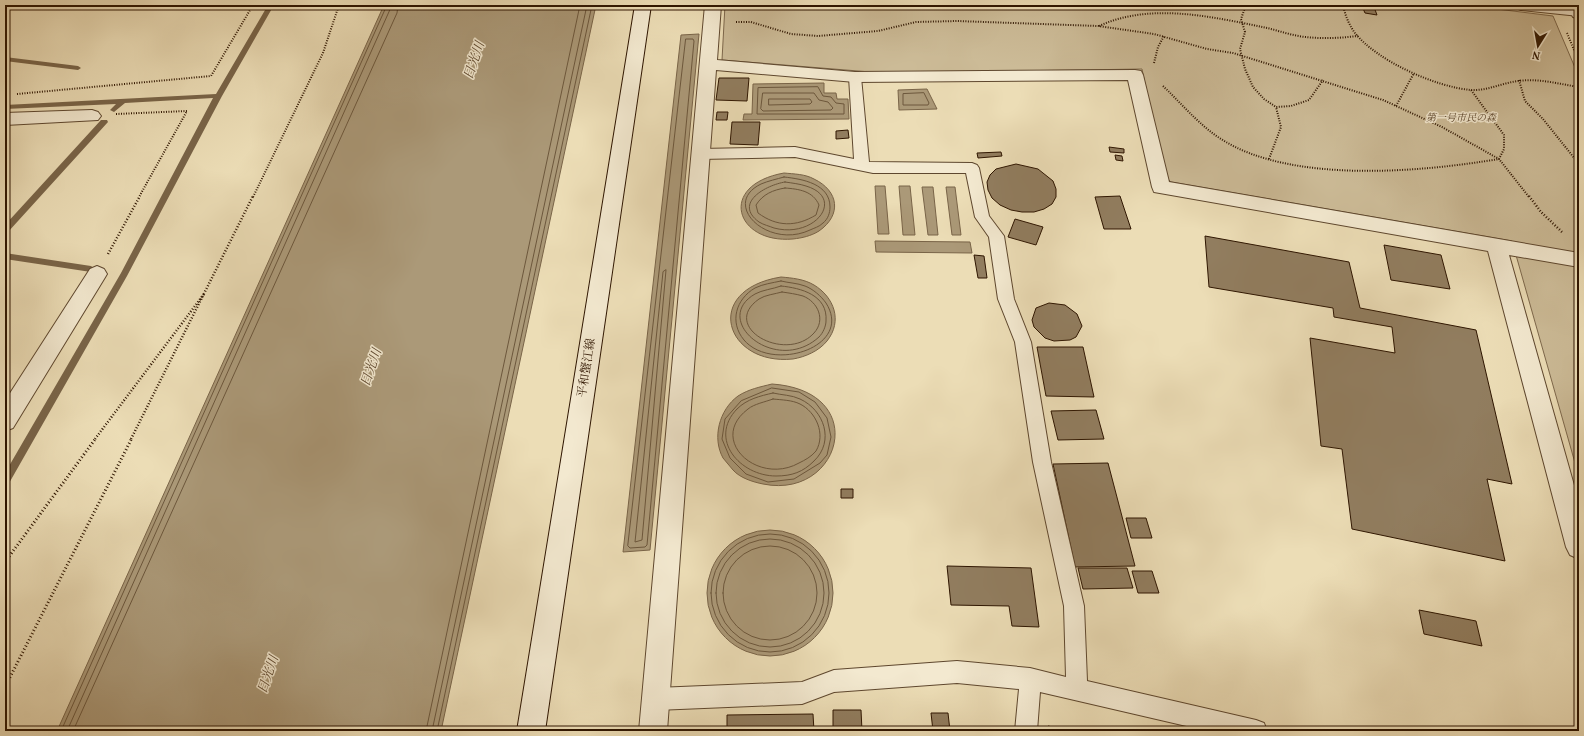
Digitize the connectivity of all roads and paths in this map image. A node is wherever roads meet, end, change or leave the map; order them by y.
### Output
1 (253, 5) edge
2 (339, 5) edge
3 (643, 5) edge
4 (1246, 5) edge
5 (1342, 5) edge
6 (1521, 5) edge
7 (1578, 9) edge
8 (712, 13) edge
9 (1242, 23) junction
10 (1098, 26) junction
11 (1565, 28) dead end
12 (1164, 36) junction
13 (1358, 36) junction
14 (1243, 56) junction
15 (1579, 62) edge
16 (708, 64) junction
17 (1155, 69) dead end
18 (1414, 73) junction
19 (855, 77) junction
20 (1323, 80) junction
21 (1519, 80) junction
22 (1162, 85) dead end
23 (1579, 87) edge
24 (1471, 90) junction
25 (13, 95) dead end
26 (1396, 106) junction
27 (1276, 107) junction
28 (92, 116) joint
29 (5, 119) edge
30 (700, 154) junction
31 (1269, 159) junction
32 (1499, 159) junction
33 (1579, 164) edge
34 (862, 166) junction
35 (1564, 234) dead end
36 (1496, 245) junction
37 (1579, 260) edge
38 (98, 274) joint
39 (208, 289) junction
40 (5, 421) edge
41 (1579, 547) edge
42 (5, 562) edge
43 (1030, 679) junction
44 (5, 687) edge
45 (1077, 690) junction
46 (656, 699) junction
47 (531, 731) edge
48 (653, 731) edge
49 (1026, 731) edge
50 (1256, 731) edge

1 - 25 path
2 - 39 path
3 - 47 street, 平和蟹江線
4 - 9 path
5 - 13 path
6 - 7 street
8 - 10 path
8 - 16 street
9 - 10 path
9 - 13 path
9 - 14 path
10 - 12 path
11 - 15 path
12 - 14 path
12 - 17 path
13 - 18 path
14 - 20 path
14 - 27 path
16 - 19 street
16 - 30 street
18 - 24 path
18 - 26 path
19 - 34 lane
19 - 36 street
20 - 26 path
20 - 27 path
21 - 23 path
21 - 24 path
21 - 33 path
22 - 31 path
24 - 32 path
26 - 32 path
27 - 31 path
28 - 29 street
28 - 38 path
30 - 34 lane
30 - 46 street
31 - 32 path
32 - 35 path
34 - 45 lane
36 - 37 street
36 - 41 street
38 - 40 street
39 - 42 path
39 - 44 path
43 - 45 lane
43 - 46 lane
43 - 49 lane
45 - 50 lane
46 - 48 street

